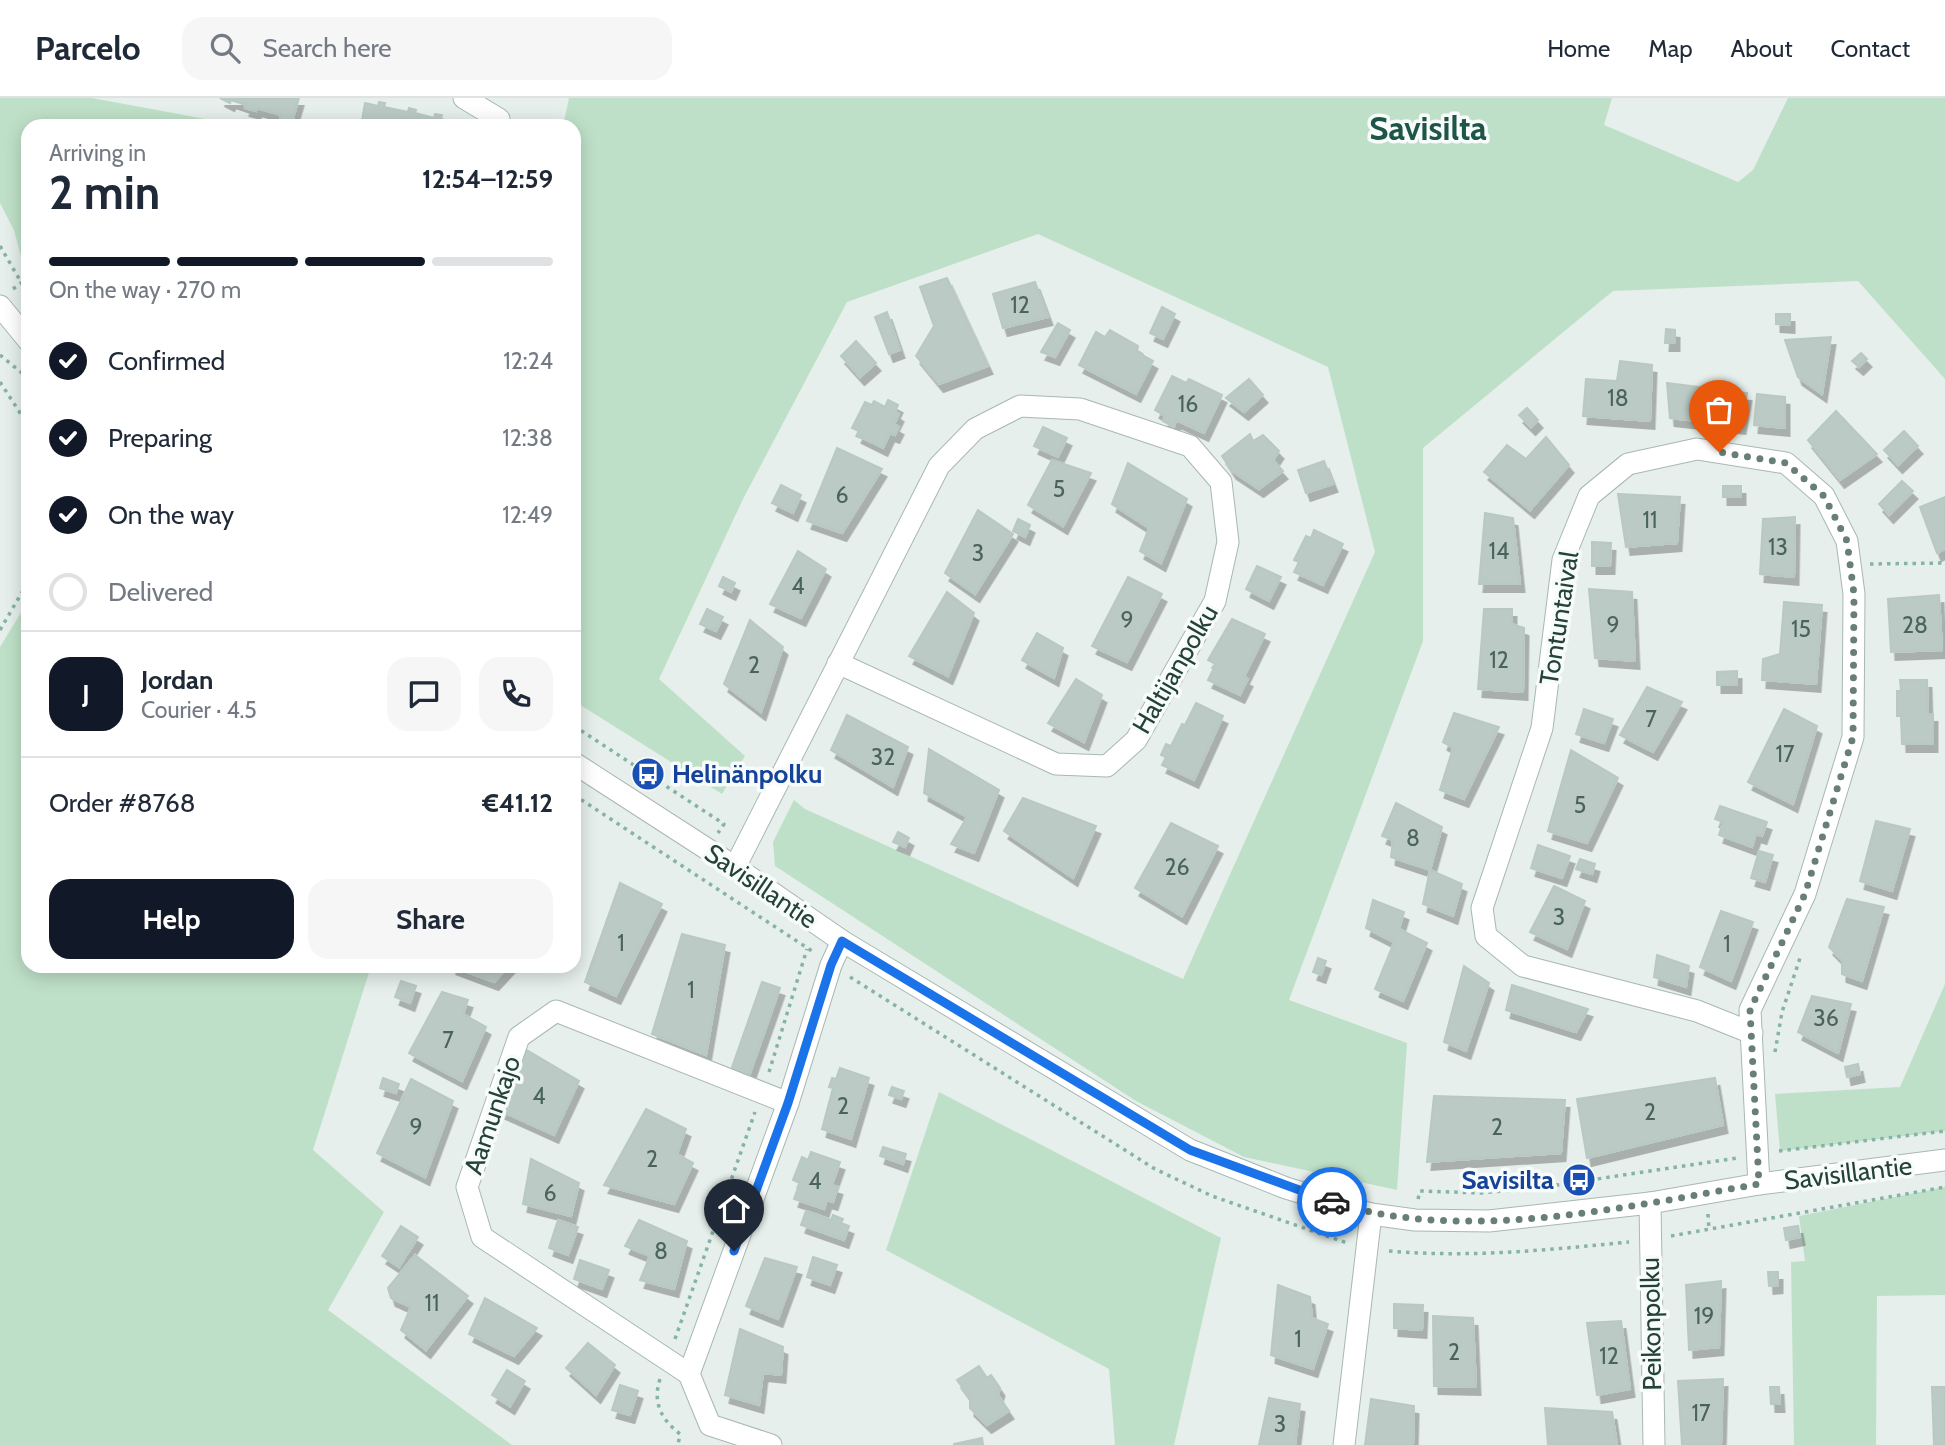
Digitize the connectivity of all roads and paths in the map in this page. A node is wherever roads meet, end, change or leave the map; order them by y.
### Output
1 (464, 98) edge
2 (499, 119) dead end
3 (0, 246) edge
4 (21, 282) dead end
5 (0, 306) edge
6 (21, 332) edge
7 (0, 355) edge
8 (21, 372) edge
9 (0, 382) edge
10 (21, 414) edge
11 (1945, 563) edge
12 (1850, 565) junction
13 (21, 594) edge
14 (0, 630) edge
15 (838, 663) junction
16 (581, 731) edge
17 (581, 768) edge
18 (581, 800) edge
19 (724, 824) dead end
20 (735, 867) junction
21 (842, 941) junction
22 (808, 948) junction
23 (831, 965) junction
24 (1752, 1033) junction
25 (762, 1093) junction
26 (788, 1103) junction
27 (1945, 1130) edge
28 (1755, 1156) junction
29 (1945, 1160) edge
30 (1759, 1184) junction
31 (1945, 1187) edge
32 (1420, 1191) dead end
33 (1650, 1203) junction
34 (1371, 1214) junction
35 (1649, 1240) junction
36 (1370, 1250) junction
37 (667, 1360) junction
38 (690, 1374) junction
39 (678, 1445) edge
40 (771, 1445) edge
41 (1344, 1445) edge
42 (1654, 1445) edge

1 - 2 street
3 - 4 path
5 - 6 street
7 - 8 path
9 - 10 path
11 - 12 path
12 - 24 street, Tontuntaival
12 - 24 street, Tontuntaival
13 - 14 path
15 - 15 street, Haltijanpolku
15 - 20 street, Haltijanpolku
16 - 19 path
17 - 20 street, Savisillantie
18 - 22 path
20 - 21 street, Savisillantie
21 - 23 street
21 - 34 street, Savisillantie
22 - 23 path
22 - 25 path
23 - 26 street
23 - 36 path
24 - 28 street, Tontuntaival
25 - 26 street, Aamunkajo
25 - 37 path
25 - 37 street, Aamunkajo
26 - 38 street
27 - 28 path
28 - 30 street, Tontuntaival
28 - 32 path
29 - 30 street, Savisillantie
30 - 33 street, Savisillantie
31 - 35 path
33 - 34 street, Savisillantie
33 - 35 street, Peikonpolku
34 - 36 street
35 - 36 path
35 - 42 street, Peikonpolku
36 - 41 street
37 - 38 street, Aamunkajo
37 - 39 path
38 - 40 street

